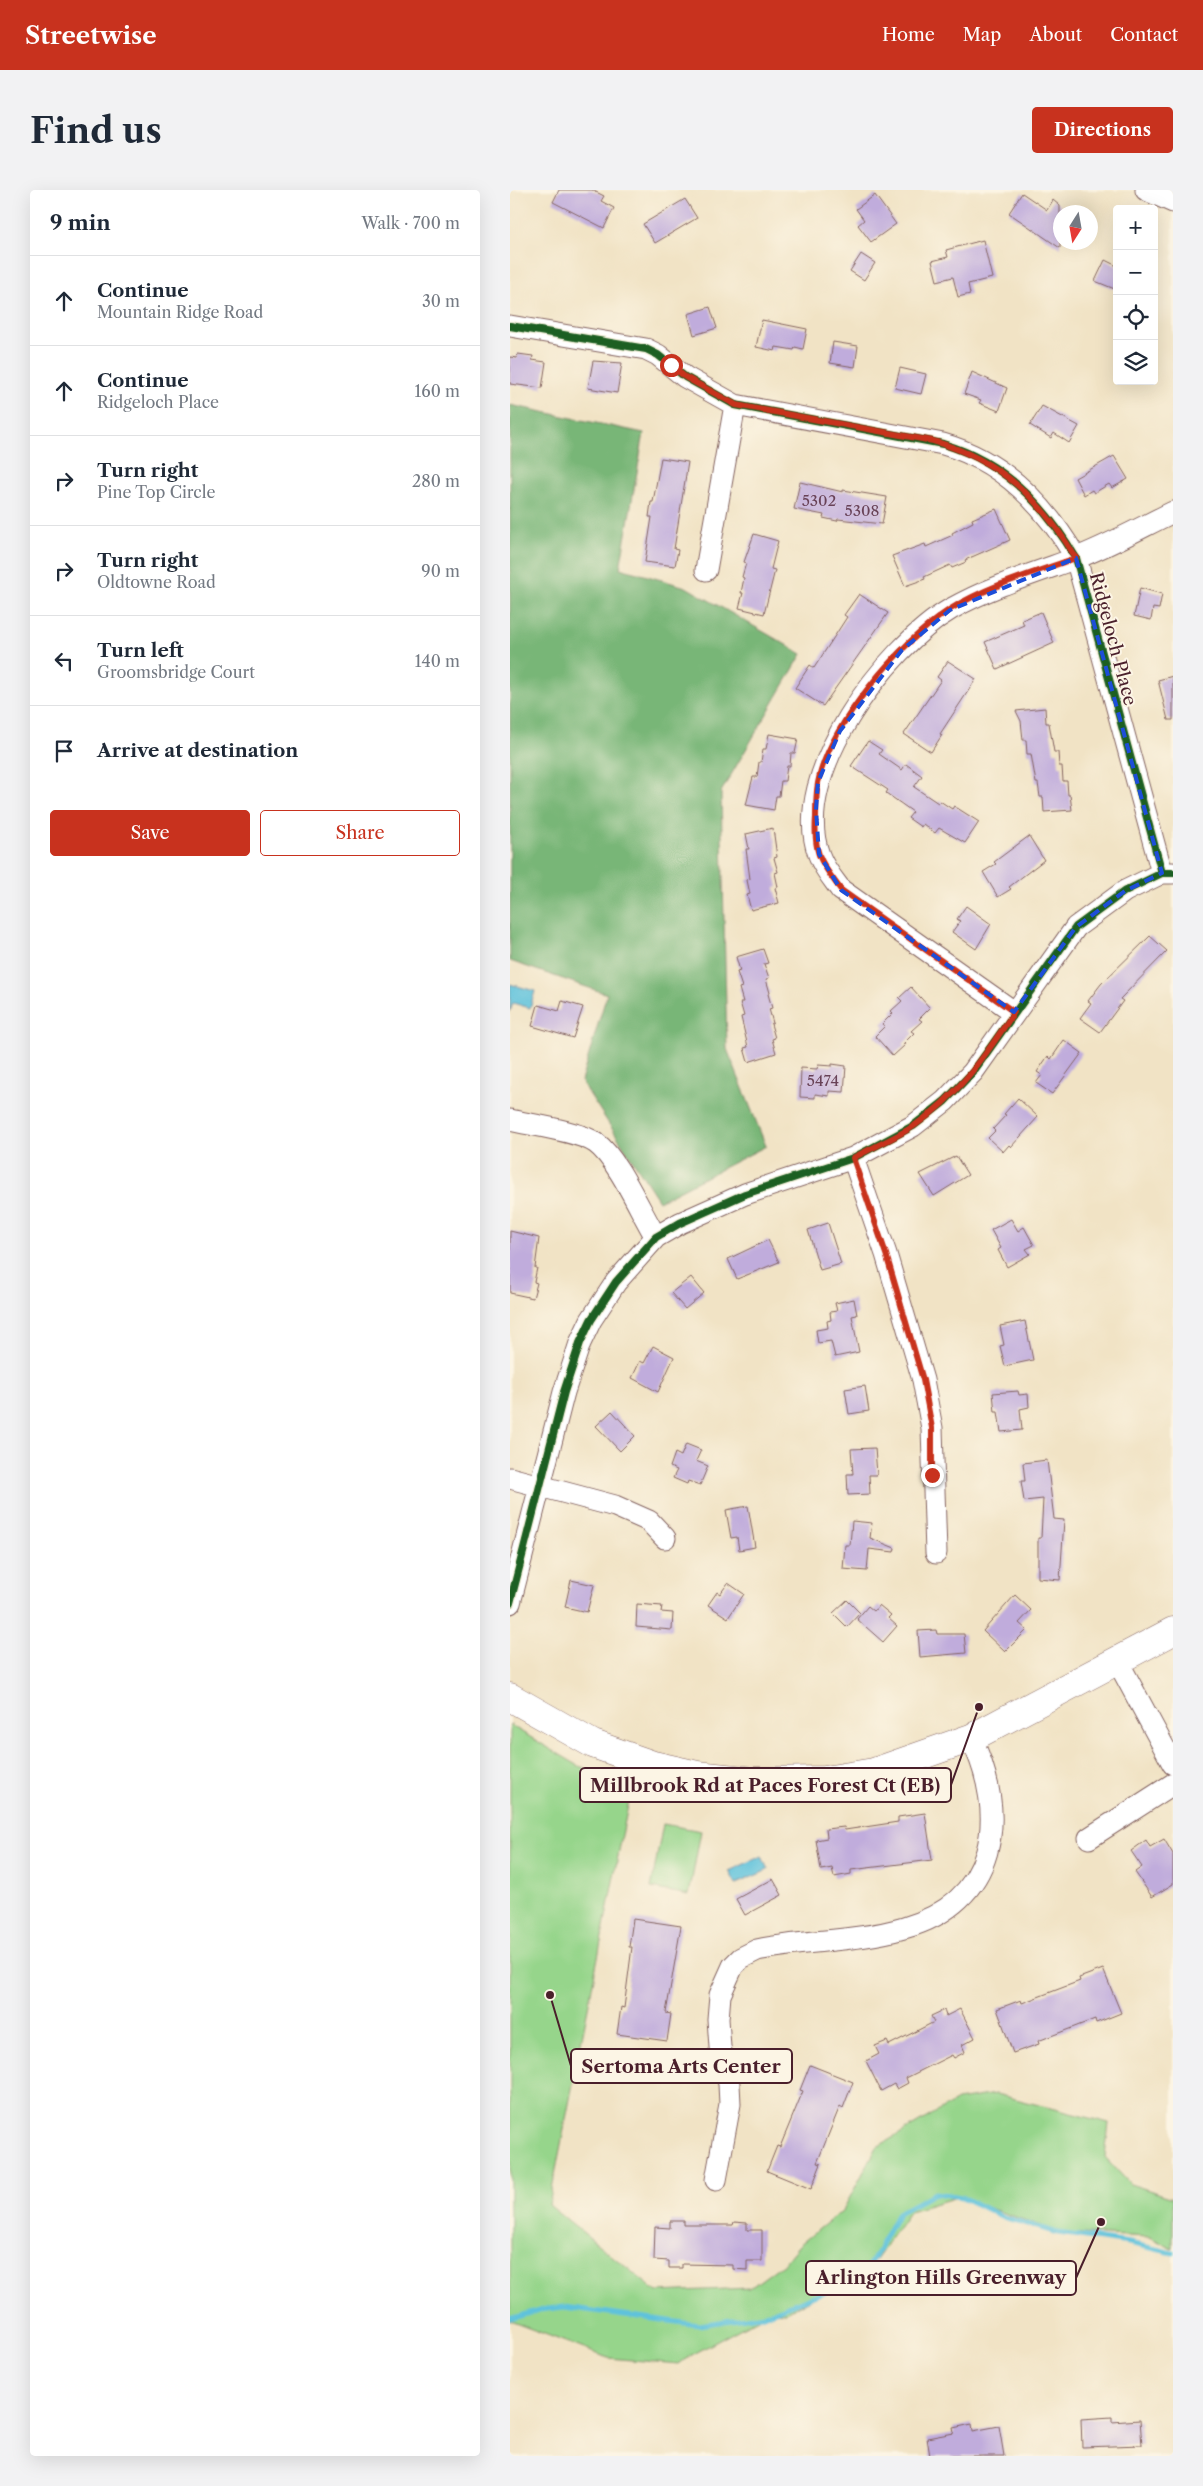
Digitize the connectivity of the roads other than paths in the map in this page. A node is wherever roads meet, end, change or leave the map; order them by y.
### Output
1 (1146, 190) edge
2 (1173, 202) edge
3 (510, 326) edge
4 (736, 405) junction
5 (1173, 512) edge
6 (1076, 558) junction
7 (706, 570) dead end
8 (1168, 873) edge
9 (1014, 1012) junction
10 (510, 1120) edge
11 (853, 1158) junction
12 (656, 1237) junction
13 (510, 1478) edge
14 (540, 1487) junction
15 (665, 1538) dead end
16 (936, 1553) dead end
17 (510, 1603) edge
18 (1173, 1631) edge
19 (1117, 1660) junction
20 (510, 1696) edge
21 (971, 1738) junction
22 (1173, 1764) edge
23 (1173, 1784) edge
24 (1088, 1838) dead end
25 (716, 2180) dead end

1 - 2 street
3 - 4 street, Ridgeloch Place
4 - 6 street, Ridgeloch Place
4 - 7 street
5 - 6 street
6 - 8 street, Ridgeloch Place
6 - 9 street
8 - 9 street
9 - 11 street
10 - 12 street
11 - 12 street
11 - 16 street
12 - 14 street
13 - 14 street
14 - 15 street
14 - 17 street
18 - 19 main road
19 - 21 main road
19 - 22 street
20 - 21 main road
21 - 25 street
23 - 24 street

